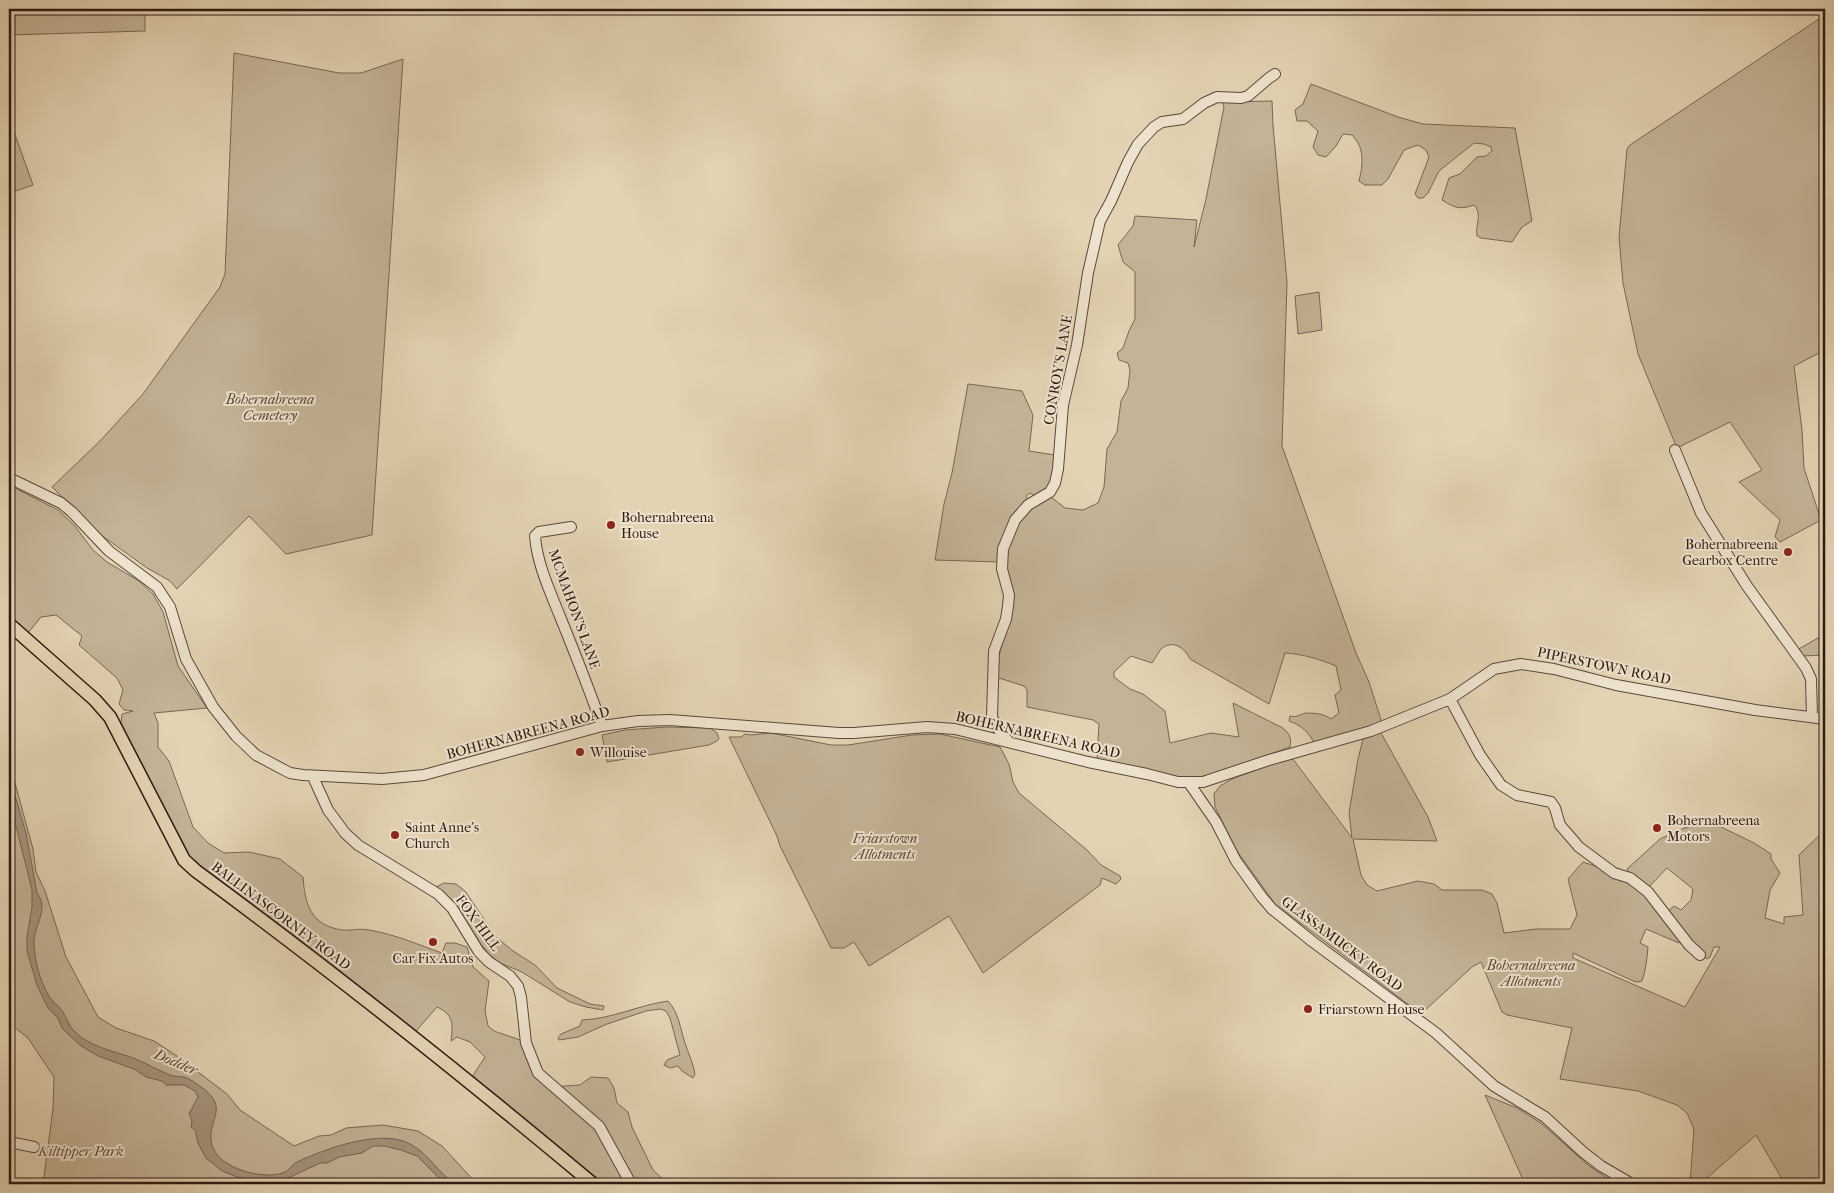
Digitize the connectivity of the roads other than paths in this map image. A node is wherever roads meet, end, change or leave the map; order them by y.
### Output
1 (1275, 74) dead end
2 (1675, 450) dead end
3 (9, 478) edge
4 (570, 527) dead end
5 (9, 624) edge
6 (1450, 699) junction
7 (1812, 717) junction
8 (1825, 719) edge
9 (602, 726) junction
10 (1009, 742) junction
11 (313, 777) junction
12 (1189, 783) junction
13 (1700, 955) dead end
14 (9, 1142) edge
15 (34, 1147) dead end
16 (593, 1184) edge
17 (631, 1184) edge
18 (1632, 1184) edge

1 - 10 street, CONROY'S LANE
2 - 7 street
3 - 11 street, BOHERNABREENA ROAD
4 - 9 street, MCMAHON'S LANE
5 - 16 main road, BALLINASCORNEY ROAD
6 - 7 street, PIPERSTOWN ROAD
6 - 12 street, PIPERSTOWN ROAD
6 - 13 street
7 - 8 street, PIPERSTOWN ROAD
9 - 10 street, BOHERNABREENA ROAD
9 - 11 street, BOHERNABREENA ROAD
10 - 12 street, BOHERNABREENA ROAD
11 - 17 street, FOX HILL
12 - 18 street, GLASSAMUCKY ROAD
14 - 15 street

